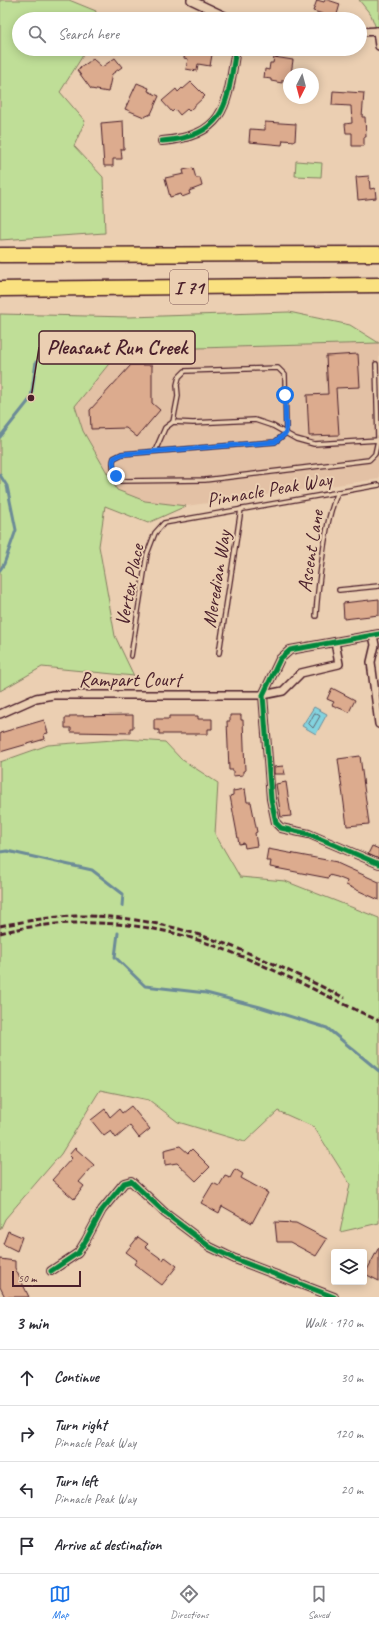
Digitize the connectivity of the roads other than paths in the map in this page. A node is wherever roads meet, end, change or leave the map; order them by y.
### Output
1 (191, 0) edge
2 (216, 12) edge
3 (378, 31) edge
4 (367, 32) edge
5 (379, 46) edge
6 (235, 56) edge
7 (162, 141) dead end
8 (379, 254) edge
9 (0, 255) edge
10 (379, 285) edge
11 (0, 289) edge
12 (376, 364) dead end
13 (173, 422) junction
14 (286, 433) junction
15 (378, 440) edge
16 (155, 451) junction
17 (379, 485) edge
18 (338, 492) junction
19 (241, 509) junction
20 (164, 523) joint
21 (379, 586) edge
22 (339, 590) dead end
23 (316, 616) dead end
24 (376, 634) edge
25 (335, 642) junction
26 (219, 653) dead end
27 (131, 656) dead end
28 (263, 695) junction
29 (0, 714) edge
30 (379, 724) edge
31 (379, 864) edge
32 (51, 1271) dead end
33 (334, 1297) edge

1 - 2 street
3 - 4 street
3 - 5 street
6 - 7 street
8 - 9 highway, I 71
10 - 11 highway, I 71
12 - 15 lane
13 - 14 lane
13 - 14 lane
13 - 16 lane
14 - 15 lane
14 - 16 lane, Pinnacle Peak Way
15 - 16 lane, Pinnacle Peak Way
17 - 18 lane, Pinnacle Peak Way
18 - 19 lane, Pinnacle Peak Way
18 - 23 lane, Ascent Lane
19 - 20 lane, Pinnacle Peak Way
19 - 26 lane, Meredian Way
20 - 27 lane, Vertex Place
21 - 22 lane
24 - 25 street
24 - 30 street
25 - 28 street
25 - 28 street, Rampart Court
28 - 29 street, Rampart Court
28 - 31 street
32 - 33 street

